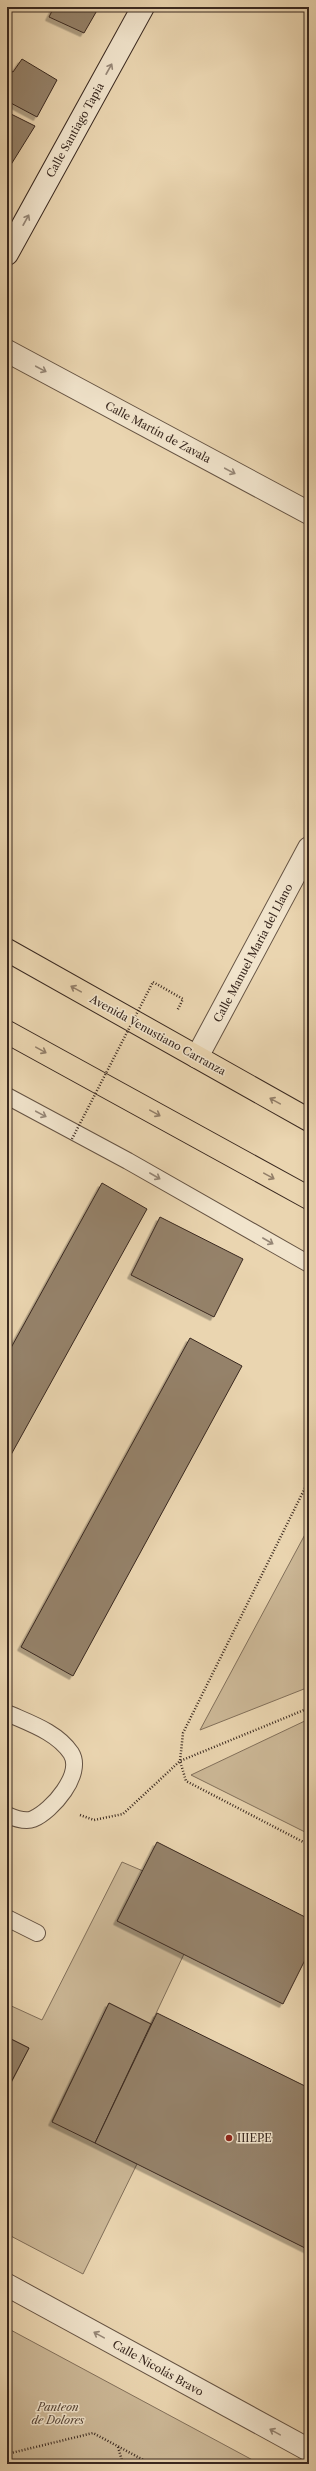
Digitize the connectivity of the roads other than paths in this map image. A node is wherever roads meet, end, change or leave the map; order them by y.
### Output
1 (143, 7) edge
2 (7, 254) edge
3 (7, 351) edge
4 (309, 513) edge
5 (309, 848) edge
6 (7, 950) edge
7 (7, 1032) edge
8 (197, 1057) junction
9 (7, 1096) edge
10 (309, 1120) edge
11 (309, 1198) edge
12 (309, 1264) edge
13 (7, 1713) edge
14 (7, 1815) edge
15 (7, 1918) edge
16 (37, 1933) dead end
17 (7, 2285) edge
18 (309, 2450) edge

2 -> 1 street, Calle Santiago Tapia
3 -> 4 street, Calle Martín de Zavala
5 - 8 street, Calle Manuel Maria del Llano
8 -> 6 main road, Avenida Venustiano Carranza
7 -> 11 main road
10 -> 8 main road, Avenida Venustiano Carranza
9 -> 12 lane
13 - 14 lane
15 - 16 lane
18 -> 17 street, Calle Nicolás Bravo

